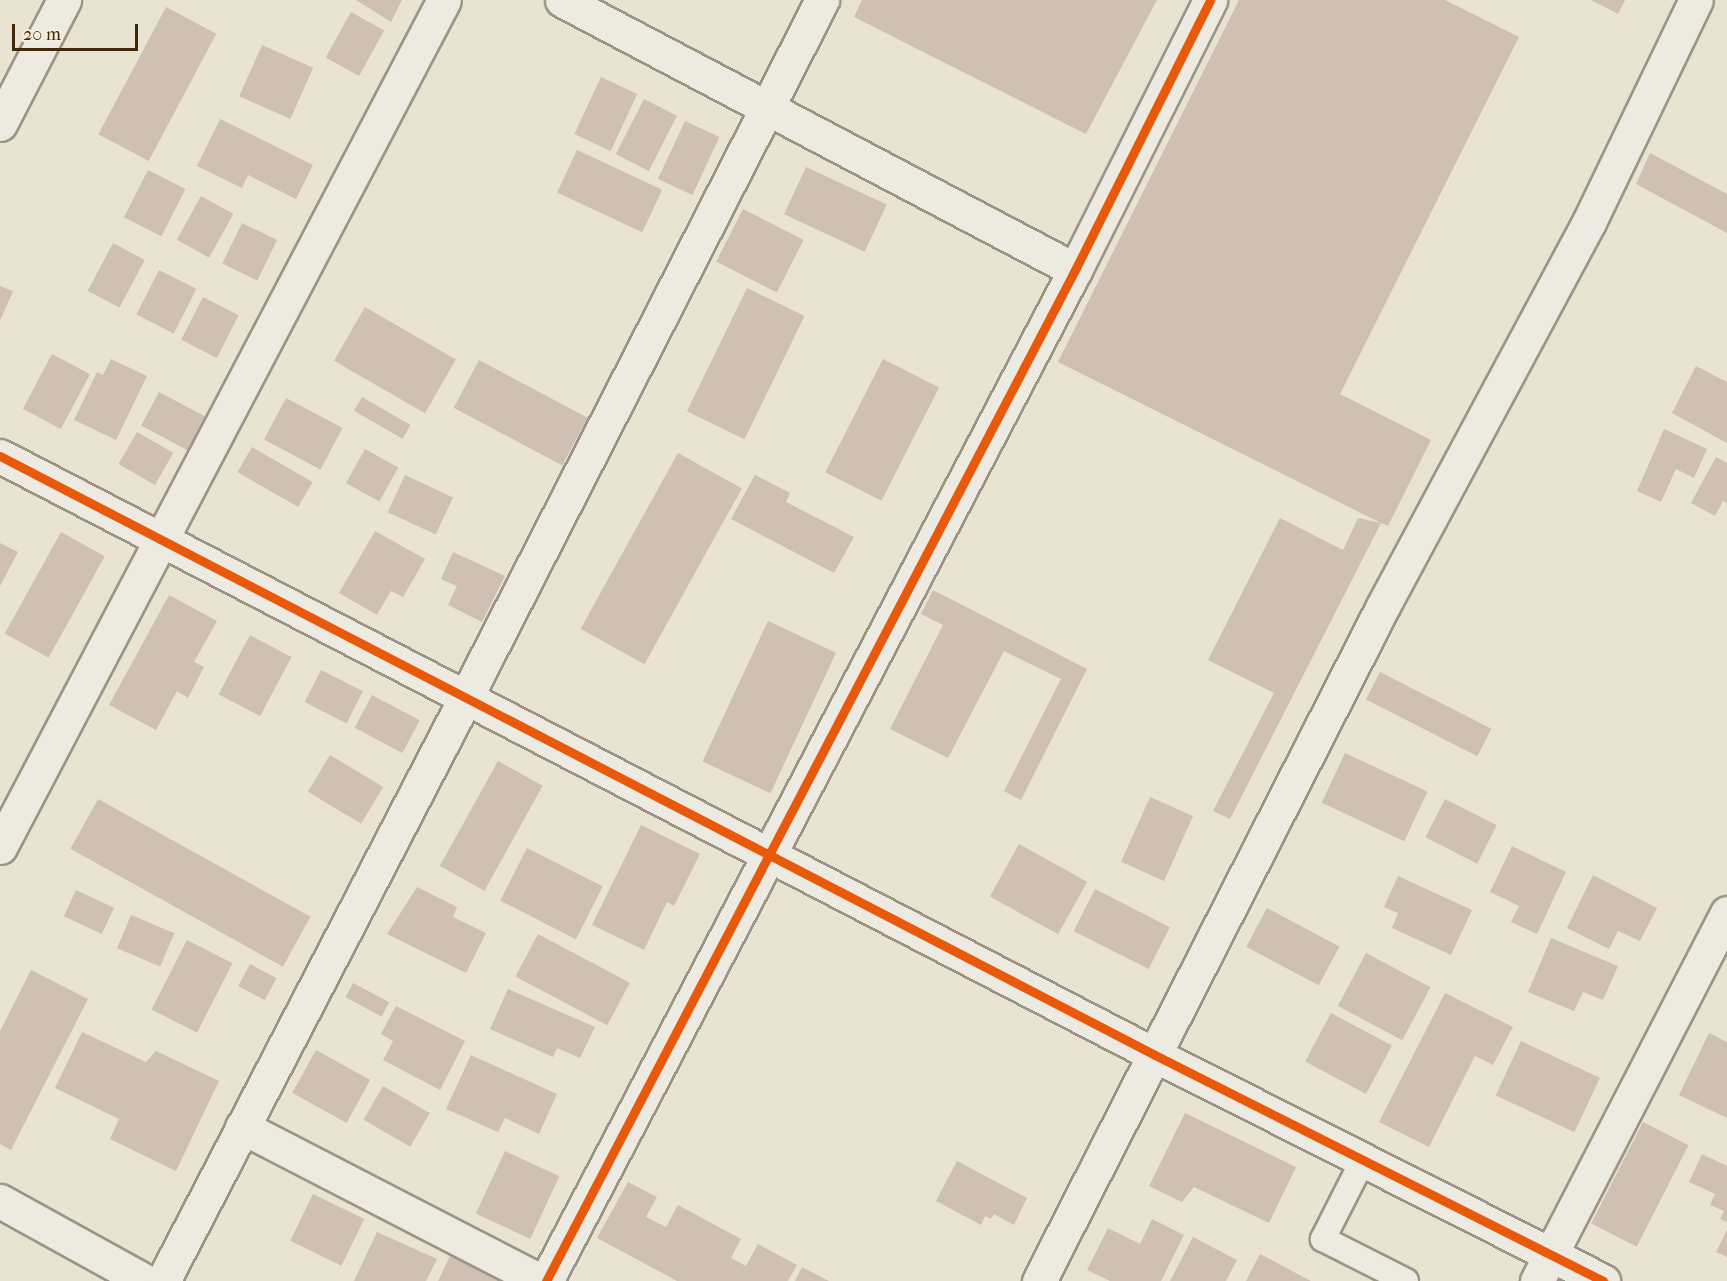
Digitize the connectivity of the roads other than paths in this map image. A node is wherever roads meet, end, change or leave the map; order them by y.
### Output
1 (64, 0) edge
2 (444, 0) edge
3 (562, 0) edge
4 (822, 0) edge
5 (1210, 0) edge
6 (1696, 0) edge
7 (766, 106) junction
8 (0, 124) edge
9 (1075, 270) junction
10 (0, 456) edge
11 (163, 540) junction
12 (466, 697) junction
13 (0, 847) edge
14 (771, 854) junction
15 (1727, 913) edge
16 (1155, 1055) junction
17 (242, 1127) junction
18 (1363, 1160) junction
19 (0, 1201) edge
20 (1544, 1268) edge
21 (145, 1281) edge
22 (163, 1281) edge
23 (541, 1281) edge
24 (546, 1281) edge
25 (1039, 1281) edge
26 (1406, 1281) edge
27 (1603, 1281) edge

1 - 8 street
2 - 11 street
3 - 7 street
4 - 7 street
5 - 9 street
6 - 16 street
7 - 9 street
7 - 12 street
9 - 14 street
10 - 11 street
11 - 12 street
11 - 13 street
12 - 14 street
12 - 17 street
14 - 16 street
14 - 24 street
15 - 20 street
16 - 18 street
16 - 25 street
17 - 22 street
17 - 23 street
18 - 20 street
18 - 26 lane
19 - 21 street
20 - 27 street

